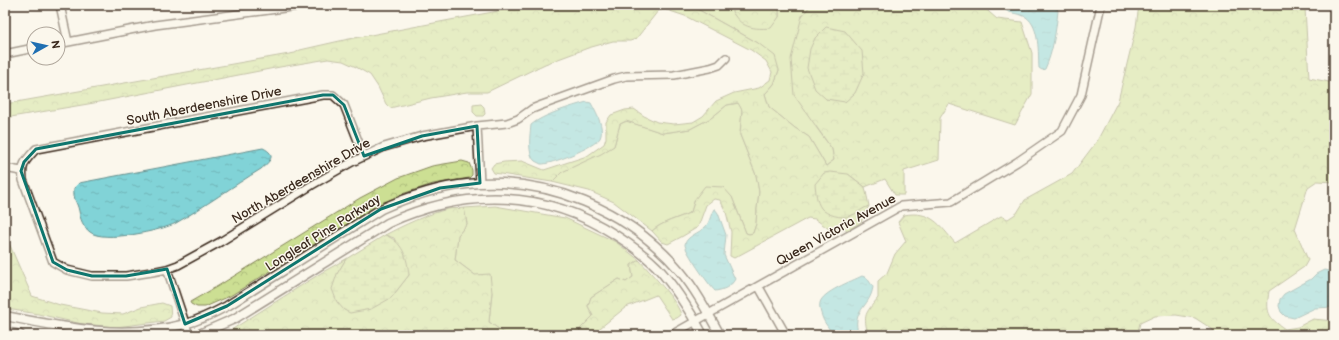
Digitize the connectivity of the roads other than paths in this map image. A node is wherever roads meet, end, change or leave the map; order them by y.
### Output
1 (60, 5) edge
2 (307, 5) edge
3 (1101, 5) edge
4 (68, 42) joint
5 (26, 50) edge
6 (5, 54) edge
7 (726, 58) dead end
8 (477, 126) junction
9 (364, 156) junction
10 (5, 168) edge
11 (21, 171) junction
12 (480, 183) junction
13 (167, 269) junction
14 (759, 287) junction
15 (708, 314) junction
16 (5, 316) edge
17 (695, 321) junction
18 (185, 324) junction
19 (5, 332) edge
20 (20, 335) edge
21 (189, 335) edge
22 (197, 335) edge
23 (671, 335) edge
24 (703, 335) edge
25 (720, 335) edge
26 (786, 335) edge

1 - 4 street
2 - 4 street
3 - 14 street, Queen Victoria Avenue
5 - 6 street
7 - 8 street, North Aberdeenshire Drive
8 - 9 street, North Aberdeenshire Drive
8 - 12 street
9 - 11 street, South Aberdeenshire Drive
9 - 13 street, North Aberdeenshire Drive
10 - 11 street
11 - 13 street, North Aberdeenshire Drive
12 - 15 main road, Longleaf Pine Parkway
12 - 18 main road, Longleaf Pine Parkway
13 - 18 street
14 - 15 street, Queen Victoria Avenue
14 - 26 street
15 - 17 street, Queen Victoria Avenue
15 - 25 main road, Longleaf Pine Parkway
16 - 18 main road, Longleaf Pine Parkway
17 - 22 main road, Longleaf Pine Parkway
17 - 23 street, Queen Victoria Avenue
17 - 24 main road, Longleaf Pine Parkway
18 - 21 street
19 - 20 main road

